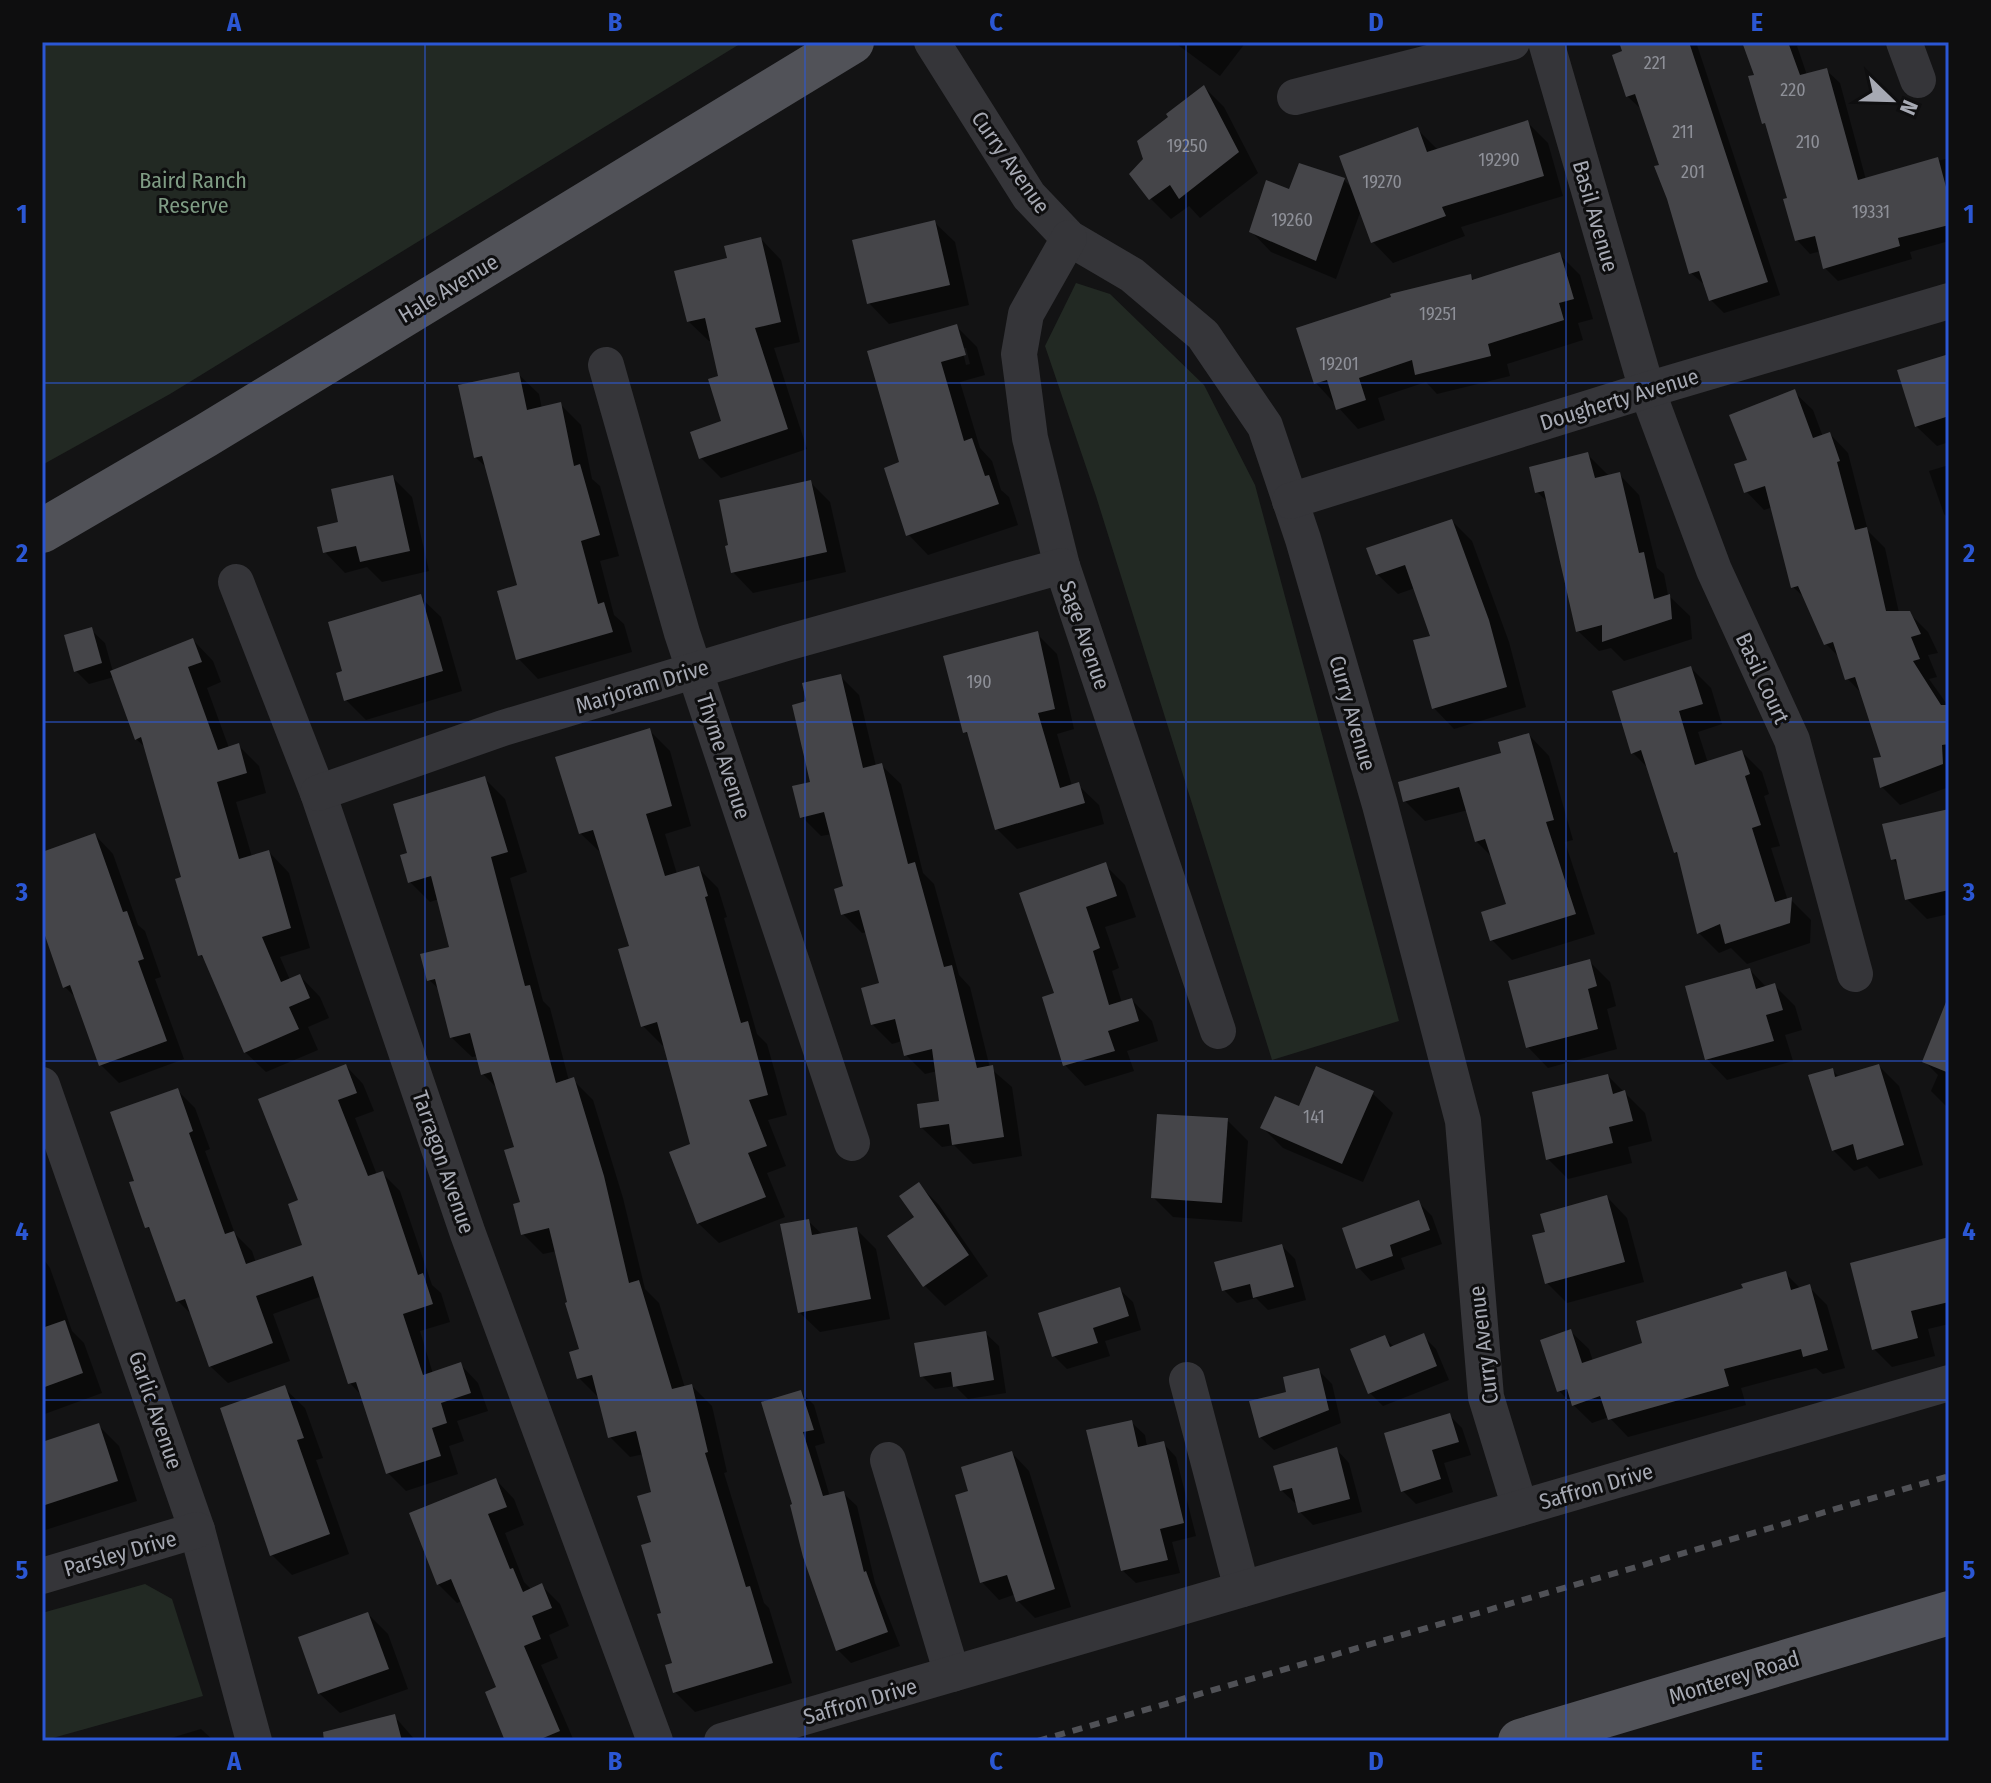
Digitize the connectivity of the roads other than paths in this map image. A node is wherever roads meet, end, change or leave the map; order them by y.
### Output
1 (852, 42) edge
2 (932, 42) edge
3 (1512, 42) edge
4 (1546, 42) edge
5 (1904, 42) edge
6 (1918, 80) dead end
7 (1295, 97) dead end
8 (1069, 238) junction
9 (1949, 301) edge
10 (606, 365) dead end
11 (1647, 390) junction
12 (1290, 501) junction
13 (42, 531) edge
14 (1062, 566) junction
15 (236, 582) dead end
16 (695, 669) junction
17 (318, 793) junction
18 (1855, 974) dead end
19 (1218, 1031) dead end
20 (42, 1085) edge
21 (852, 1143) dead end
22 (1187, 1380) dead end
23 (1949, 1383) edge
24 (888, 1460) dead end
25 (1520, 1508) junction
26 (197, 1530) junction
27 (42, 1576) edge
28 (1242, 1589) junction
29 (1949, 1613) edge
30 (952, 1674) junction
31 (254, 1741) edge
32 (655, 1741) edge
33 (722, 1741) edge
34 (1520, 1741) edge

1 - 13 main road, Hale Avenue
2 - 8 street, Curry Avenue
3 - 7 street
4 - 11 street, Basil Avenue
5 - 6 street
8 - 12 street, Curry Avenue
8 - 14 street, Sage Avenue
9 - 11 street, Dougherty Avenue
10 - 16 street, Thyme Avenue
11 - 12 street, Dougherty Avenue
11 - 18 street, Basil Court
12 - 25 street, Curry Avenue
14 - 16 street, Marjoram Drive
14 - 19 street, Sage Avenue
15 - 17 street, Tarragon Avenue
16 - 17 street, Marjoram Drive
16 - 21 street, Thyme Avenue
17 - 32 street, Tarragon Avenue
20 - 26 street, Garlic Avenue
22 - 28 street
23 - 25 street, Saffron Drive
24 - 30 street
25 - 28 street, Saffron Drive
26 - 27 street, Parsley Drive
26 - 31 street, Garlic Avenue
28 - 30 street, Saffron Drive
29 - 34 main road, Monterey Road
30 - 33 street, Saffron Drive

